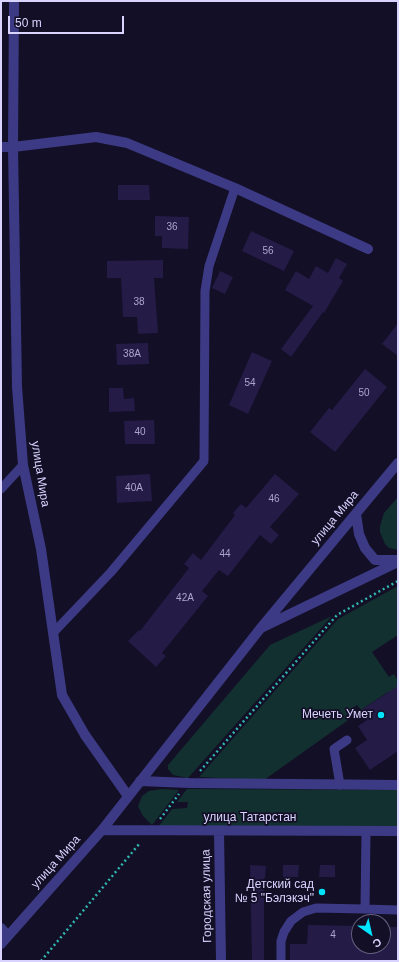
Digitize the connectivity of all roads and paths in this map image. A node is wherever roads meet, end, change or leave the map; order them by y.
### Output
1 (14, 1) edge
2 (1, 147) edge
3 (13, 147) junction
4 (235, 188) junction
5 (368, 249) dead end
6 (398, 463) edge
7 (23, 465) junction
8 (1, 489) edge
9 (356, 514) junction
10 (398, 561) edge
11 (398, 581) edge
12 (260, 629) junction
13 (54, 632) junction
14 (347, 740) dead end
15 (140, 781) junction
16 (189, 783) junction
17 (340, 785) junction
18 (398, 785) edge
19 (128, 796) junction
20 (102, 830) junction
21 (151, 830) junction
22 (219, 831) junction
23 (366, 831) junction
24 (398, 831) edge
25 (365, 908) junction
26 (398, 910) edge
27 (1, 928) edge
28 (4, 940) edge
29 (41, 961) edge
30 (221, 961) edge
31 (280, 961) edge

1 - 3 street, улица Мира
2 - 3 street
3 - 4 street
3 - 7 street, улица Мира
4 - 5 street
4 - 13 lane
6 - 9 street, улица Мира
7 - 8 lane
7 - 13 street, улица Мира
9 - 10 street
9 - 12 street, улица Мира
10 - 12 street
11 - 16 path
12 - 15 street, улица Мира
13 - 19 street, улица Мира
14 - 17 lane
15 - 16 street
15 - 19 street, улица Мира
16 - 17 street
16 - 21 path
17 - 18 street
19 - 20 street, улица Мира
20 - 21 street, улица Татарстан
20 - 28 street, улица Мира
21 - 22 street, улица Татарстан
21 - 29 path
22 - 23 street, улица Татарстан
22 - 30 street, Городская улица
23 - 24 street, улица Татарстан
23 - 25 lane
25 - 26 lane
25 - 31 lane
27 - 28 street

